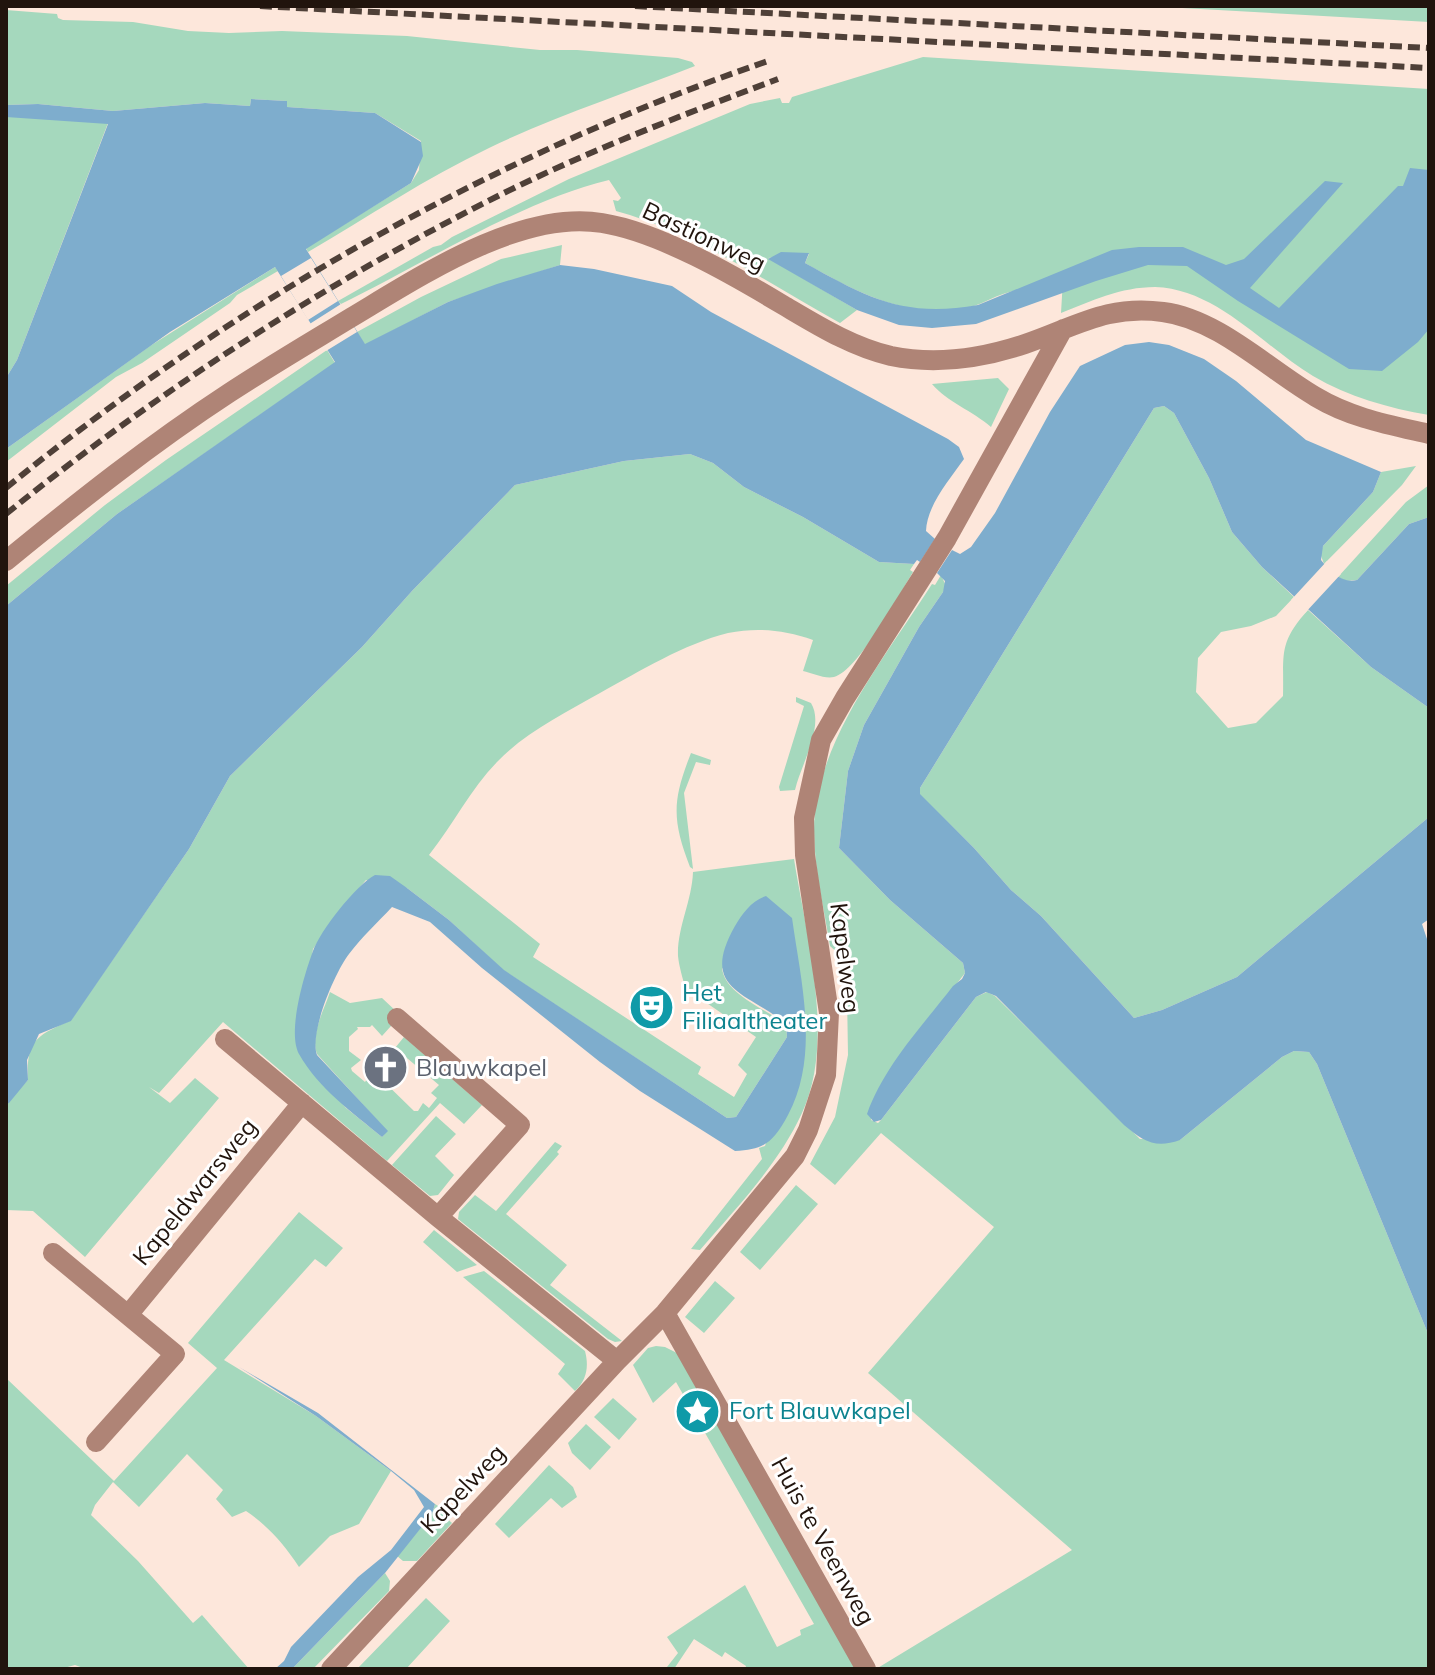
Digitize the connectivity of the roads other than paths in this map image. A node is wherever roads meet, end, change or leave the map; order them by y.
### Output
1 (1063, 329) junction
2 (1429, 434) edge
3 (6, 561) edge
4 (397, 1018) dead end
5 (225, 1039) dead end
6 (302, 1103) junction
7 (438, 1217) junction
8 (53, 1253) dead end
9 (665, 1313) junction
10 (128, 1315) junction
11 (617, 1361) junction
12 (96, 1442) dead end
13 (331, 1669) edge
14 (866, 1669) edge

1 - 2 street, Bastionweg
1 - 3 street, Bastionweg
1 - 9 street, Kapelweg
4 - 7 street
5 - 6 street
6 - 7 street
6 - 10 street, Kapeldwarsweg
7 - 11 street
8 - 10 street
9 - 11 street, Kapelweg
9 - 14 street, Huis te Veenweg
10 - 12 street
11 - 13 street, Kapelweg

